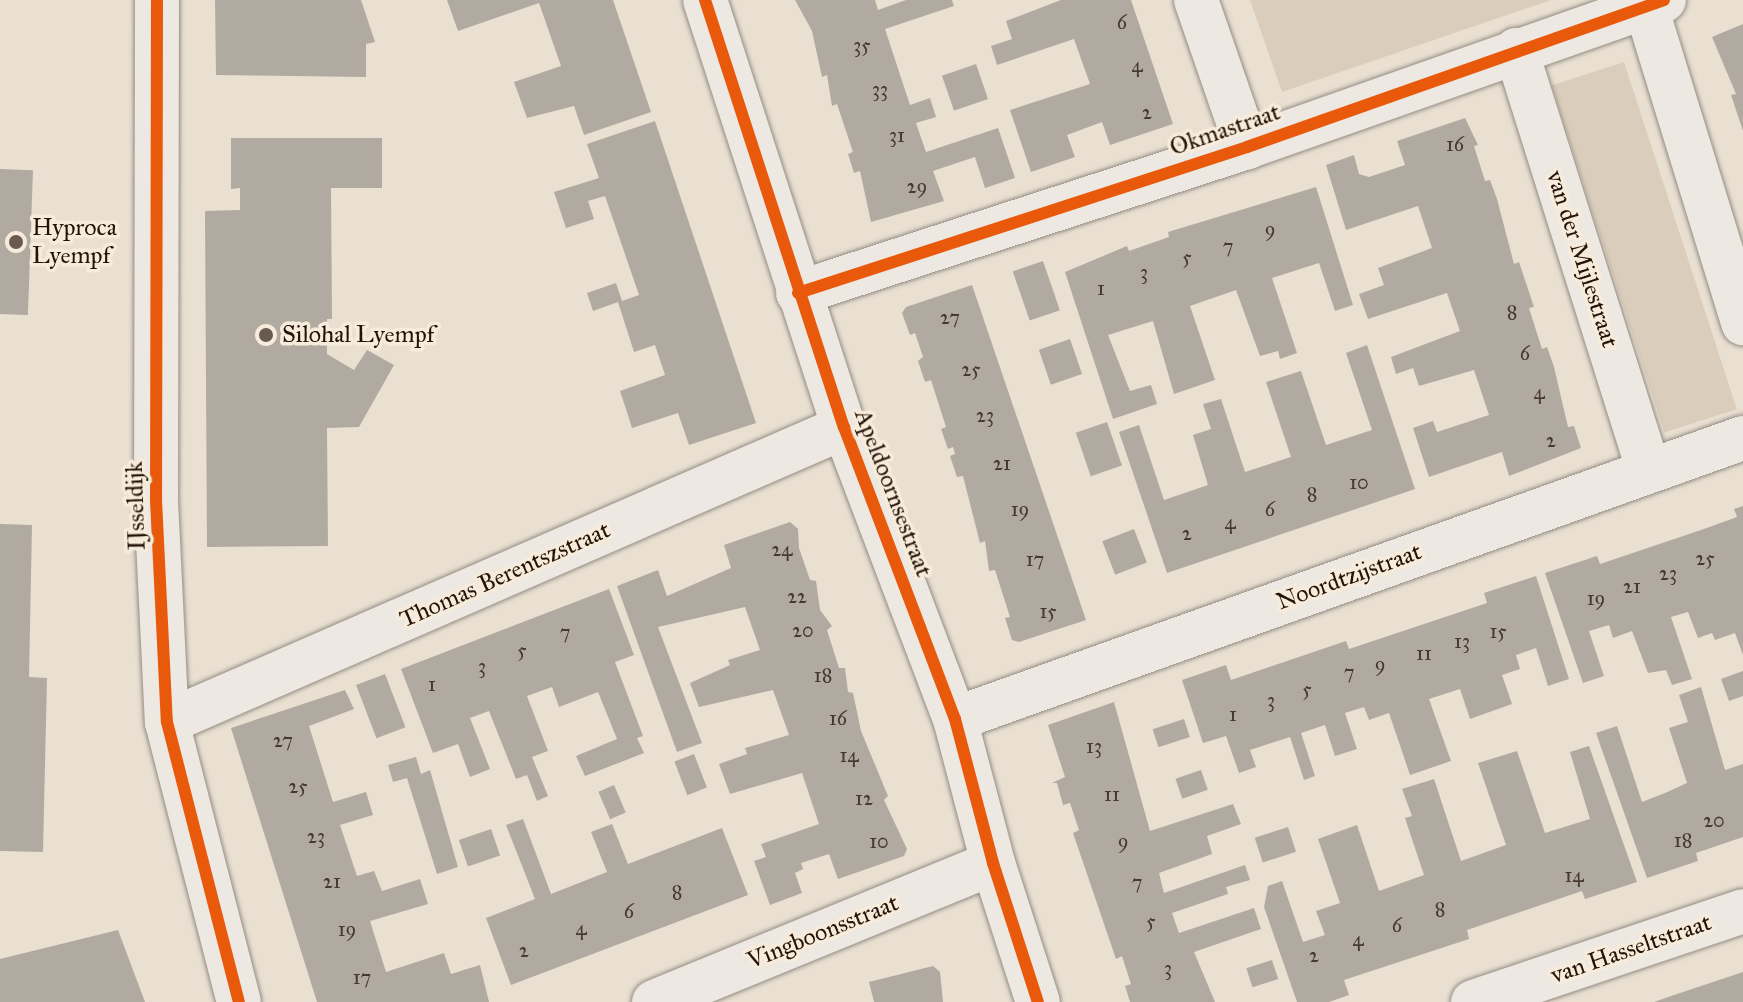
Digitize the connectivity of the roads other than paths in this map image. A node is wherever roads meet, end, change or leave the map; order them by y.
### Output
1 (157, 0) edge
2 (705, 0) edge
3 (1196, 0) edge
4 (1655, 3) edge
5 (1516, 50) junction
6 (1247, 147) junction
7 (798, 293) junction
8 (1743, 323) edge
9 (844, 427) junction
10 (1743, 438) edge
11 (1648, 468) junction
12 (955, 719) junction
13 (167, 722) junction
14 (993, 863) junction
15 (1743, 911) edge
16 (239, 1002) edge
17 (654, 1002) edge
18 (1038, 1002) edge
19 (1473, 1002) edge

1 - 13 street, IJsseldijk
2 - 7 street, Apeldoornsestraat
3 - 6 street
4 - 5 street, Okmastraat
4 - 8 street
5 - 6 street, Okmastraat
5 - 11 street, van der Mijlestraat
6 - 7 street, Okmastraat
7 - 9 street, Apeldoornsestraat
9 - 12 street, Apeldoornsestraat
9 - 13 street, Thomas Berentszstraat
10 - 11 street, Noordtzijstraat
11 - 12 street, Noordtzijstraat
12 - 14 street, Apeldoornsestraat
13 - 16 street, IJsseldijk
14 - 17 street, Vingboonsstraat
14 - 18 street, Apeldoornsestraat
15 - 19 street, van Hasseltstraat

